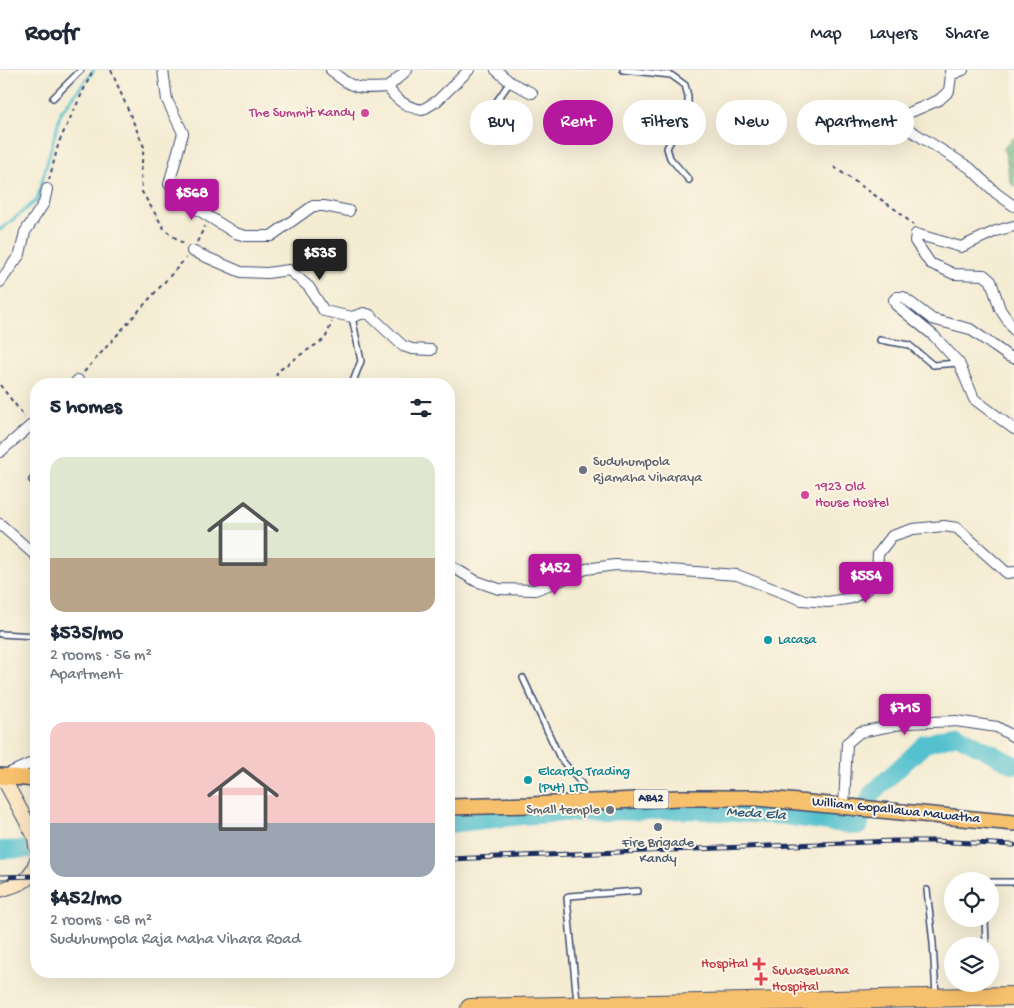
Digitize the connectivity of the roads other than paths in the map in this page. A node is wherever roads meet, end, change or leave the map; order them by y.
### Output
1 (81, 70) edge
2 (163, 70) edge
3 (331, 70) edge
4 (407, 70) edge
5 (469, 70) edge
6 (496, 70) edge
7 (623, 70) edge
8 (964, 70) edge
9 (951, 73) edge
10 (510, 82) junction
11 (388, 87) junction
12 (532, 93) dead end
13 (53, 98) dead end
14 (498, 100) edge
15 (689, 180) dead end
16 (47, 189) road end
17 (1014, 206) edge
18 (349, 211) dead end
19 (1014, 226) edge
20 (192, 250) road end
21 (0, 282) edge
22 (352, 316) junction
23 (1014, 330) edge
24 (880, 340) dead end
25 (431, 350) dead end
26 (1014, 358) edge
27 (959, 363) junction
28 (354, 378) edge
29 (30, 426) edge
30 (1014, 429) edge
31 (0, 452) edge
32 (0, 524) edge
33 (30, 551) edge
34 (455, 566) edge
35 (1014, 572) edge
36 (0, 634) edge
37 (30, 636) edge
38 (523, 678) dead end
39 (1014, 737) edge
40 (30, 764) edge
41 (1, 776) edge
42 (30, 778) edge
43 (586, 802) junction
44 (455, 806) edge
45 (848, 807) junction
46 (1014, 823) edge
47 (30, 830) edge
48 (30, 877) edge
49 (999, 882) edge
50 (1014, 882) edge
51 (0, 890) edge
52 (927, 890) dead end
53 (638, 891) dead end
54 (936, 996) junction
55 (1014, 996) edge
56 (985, 997) edge
57 (870, 1003) edge
58 (782, 1004) edge
59 (835, 1004) edge
60 (578, 1005) junction
61 (630, 1006) edge
62 (686, 1006) edge
63 (534, 1007) edge
64 (470, 1008) edge
65 (492, 1008) edge

1 - 13 lane
2 - 18 street
3 - 11 street
4 - 11 street
5 - 11 street
6 - 10 street
7 - 15 lane
8 - 9 street
9 - 17 street
10 - 12 street
10 - 14 lane
16 - 21 street
19 - 23 street
20 - 22 street
22 - 25 street
22 - 28 lane
24 - 27 lane
26 - 27 street
27 - 30 street
29 - 31 street
32 - 33 street
34 - 35 street
36 - 37 lane
38 - 43 lane
39 - 45 street
40 - 41 street
41 - 42 main road
41 - 47 street
43 - 44 main road, William Gopallawa Mawatha / AB42
43 - 45 main road, William Gopallawa Mawatha / AB42
45 - 46 main road, William Gopallawa Mawatha / AB42
48 - 51 street
49 - 50 lane
52 - 54 lane
53 - 60 lane
54 - 56 highway
54 - 57 highway
55 - 56 highway
57 - 59 highway
58 - 59 highway
58 - 62 highway
60 - 61 highway
60 - 63 highway
61 - 62 highway
63 - 65 highway
64 - 65 highway

